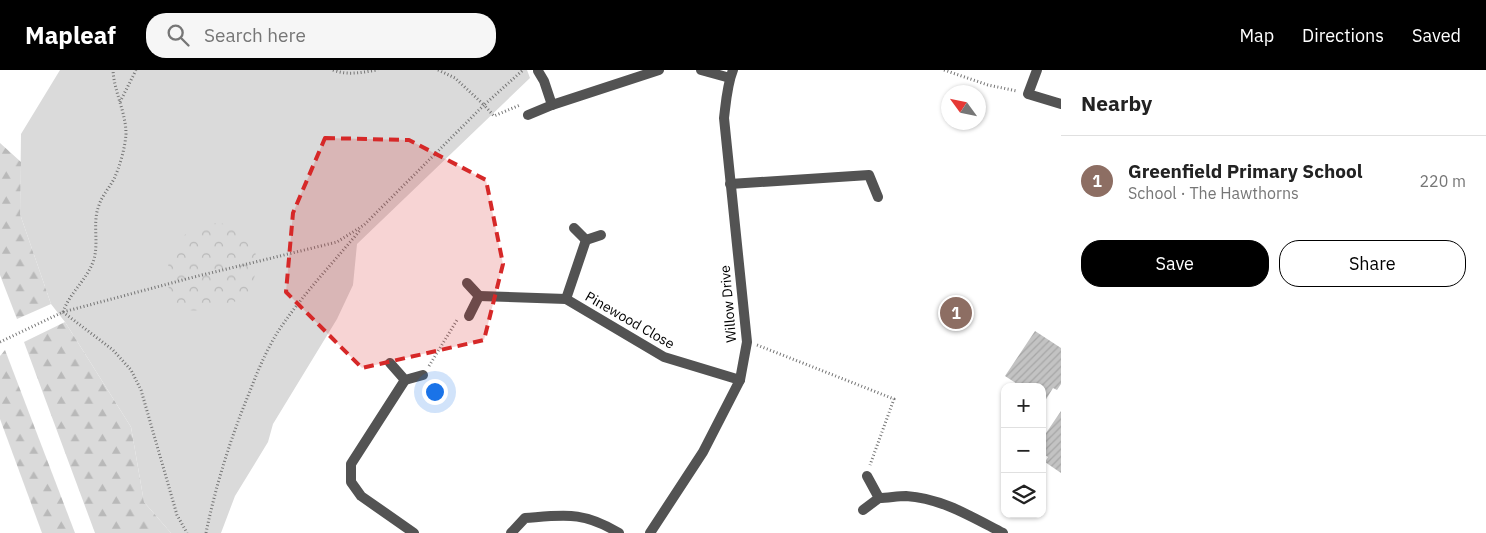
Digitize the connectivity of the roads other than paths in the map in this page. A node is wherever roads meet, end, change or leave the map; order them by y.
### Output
1 (659, 70) edge
2 (701, 70) edge
3 (1037, 70) edge
4 (538, 72) dead end
5 (732, 74) edge
6 (1061, 104) edge
7 (552, 105) junction
8 (528, 115) road end
9 (730, 184) junction
10 (878, 197) dead end
11 (574, 228) dead end
12 (601, 234) dead end
13 (586, 240) junction
14 (467, 283) dead end
15 (479, 296) junction
16 (566, 299) junction
17 (469, 316) road end
18 (390, 363) dead end
19 (423, 375) road end
20 (405, 380) junction
21 (740, 380) junction
22 (866, 476) road end
23 (879, 498) junction
24 (863, 510) dead end
25 (414, 533) edge
26 (511, 533) edge
27 (619, 533) edge
28 (650, 533) edge
29 (1003, 533) edge

1 - 7 street
2 - 5 street
3 - 6 street
4 - 7 street
5 - 9 street, Willow Drive
7 - 8 street
9 - 10 street
9 - 21 street, Willow Drive
11 - 13 street
12 - 13 street
13 - 16 street, Pinewood Close
14 - 15 street
15 - 16 street, Pinewood Close
15 - 17 street
16 - 21 street, Pinewood Close
18 - 20 street
19 - 20 street
20 - 25 street
21 - 28 street, Willow Drive
22 - 23 street
23 - 24 street
23 - 29 street
26 - 27 street

